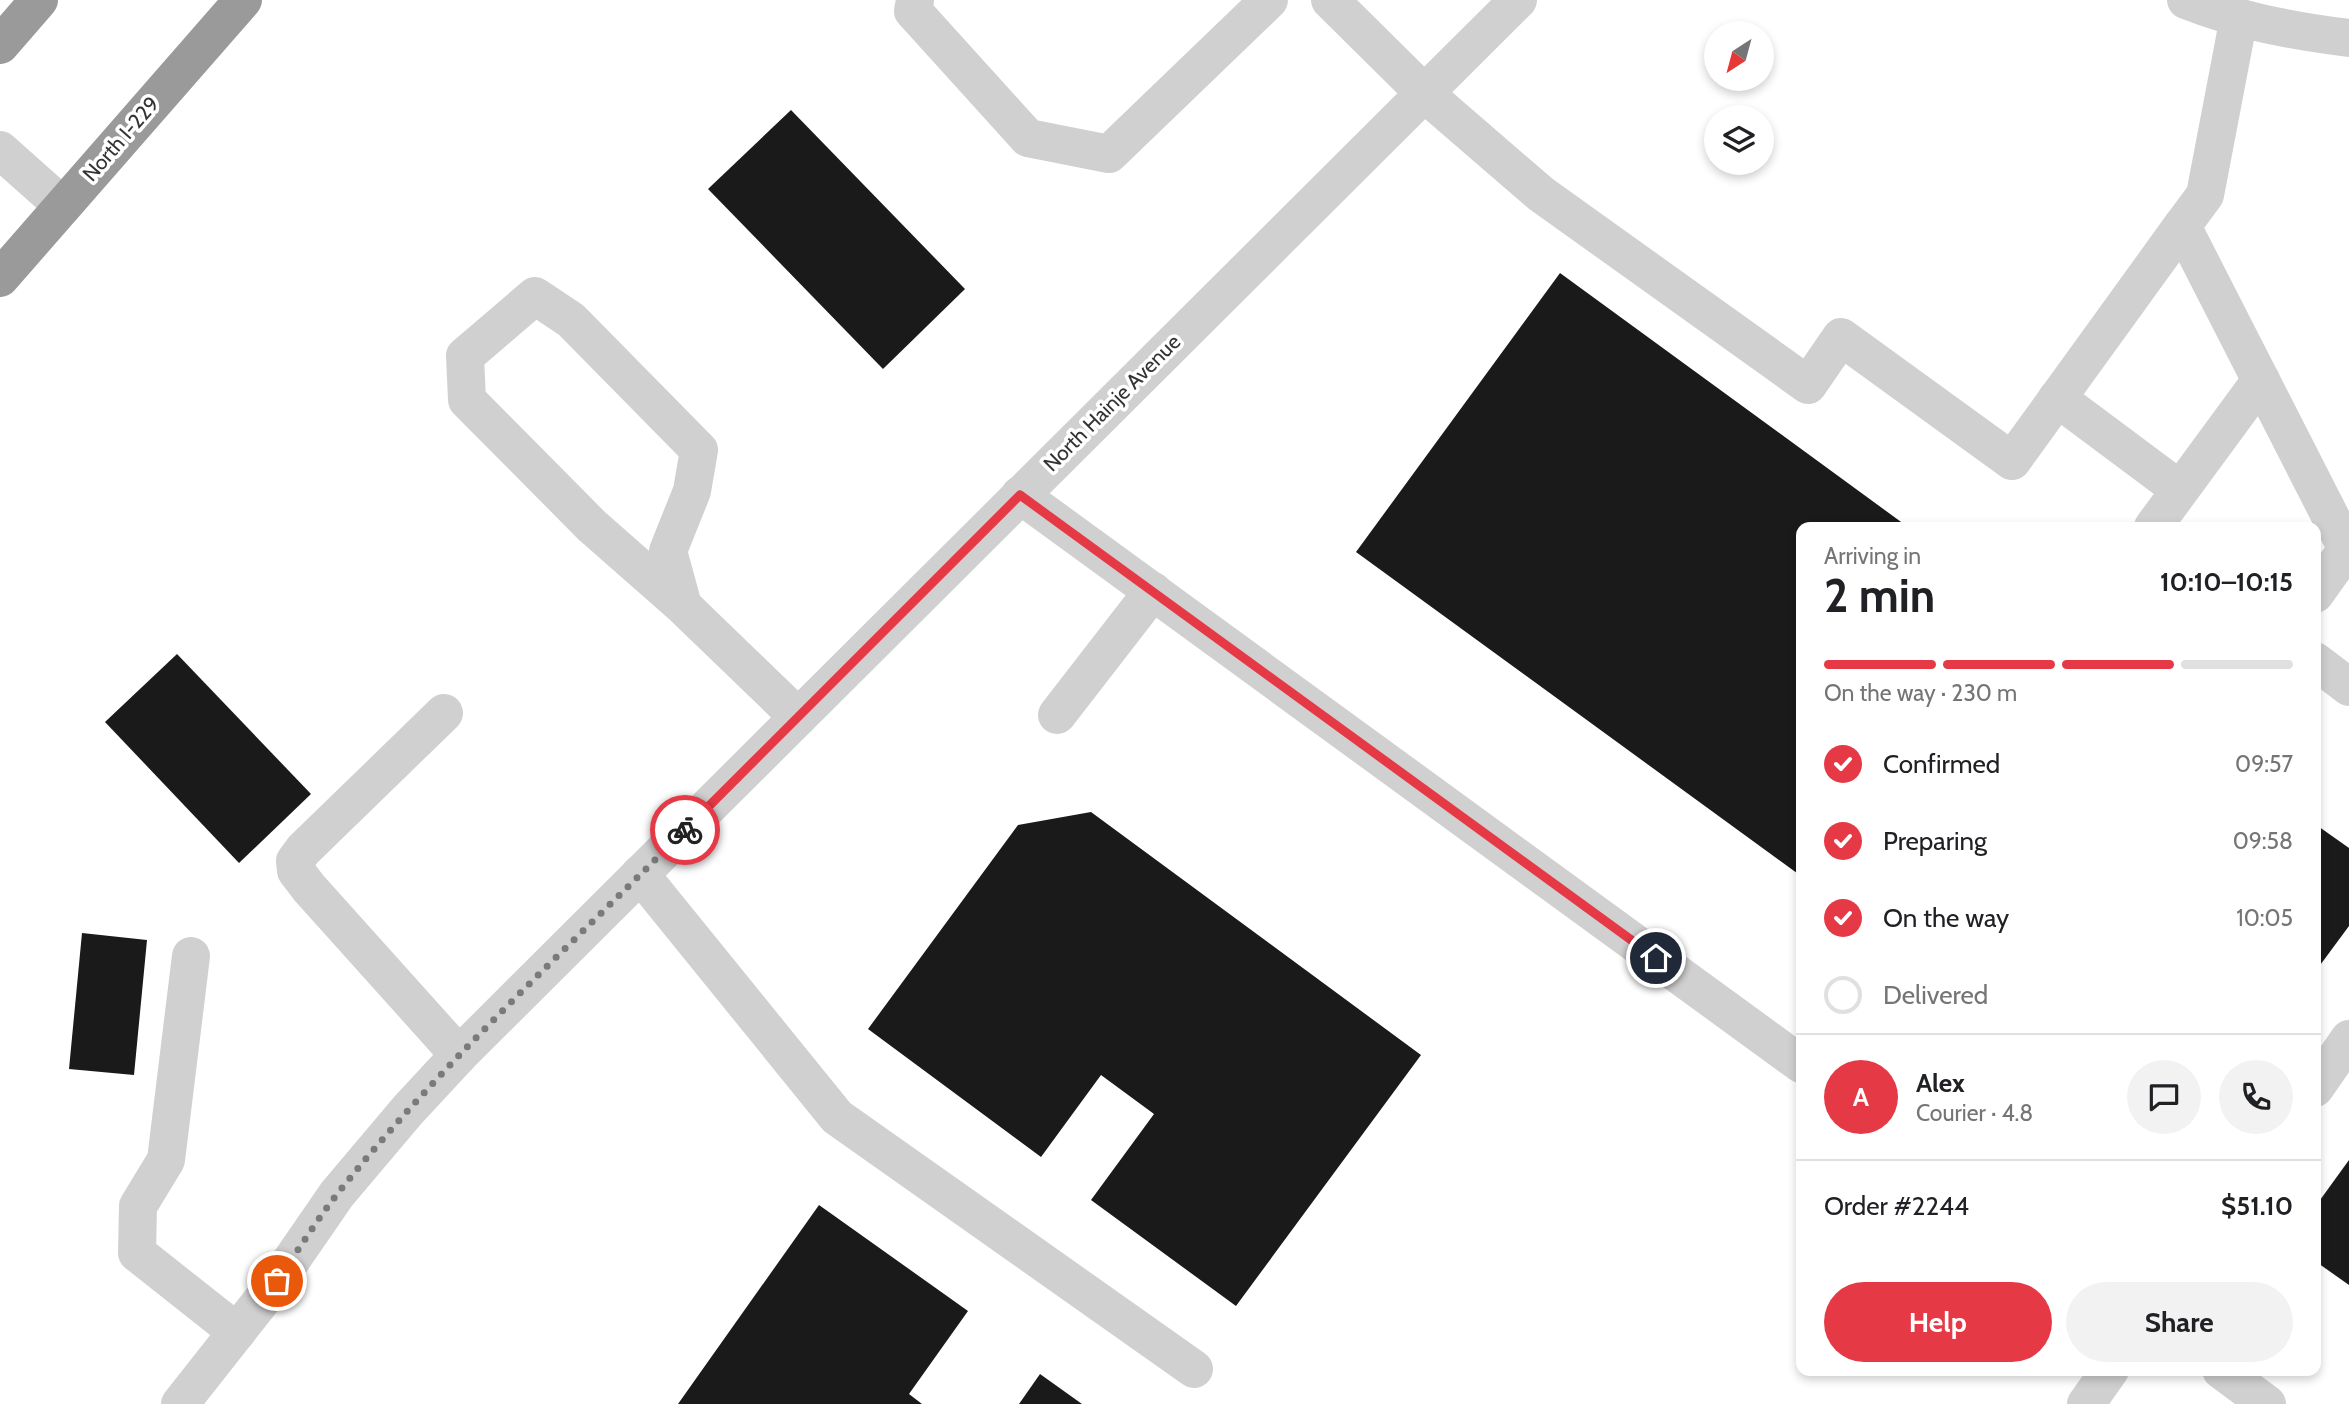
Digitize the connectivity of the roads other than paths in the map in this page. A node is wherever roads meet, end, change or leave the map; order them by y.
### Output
1 (39, 0) edge
2 (243, 0) edge
3 (265, 0) edge
4 (915, 0) edge
5 (1269, 0) edge
6 (1330, 0) edge
7 (1518, 0) edge
8 (2186, 0) edge
9 (2239, 17) junction
10 (2349, 38) edge
11 (0, 45) edge
12 (1424, 93) junction
13 (128, 131) junction
14 (0, 150) edge
15 (63, 206) junction
16 (2182, 226) junction
17 (0, 278) edge
18 (2261, 380) junction
19 (2057, 398) junction
20 (2179, 489) junction
21 (1020, 495) junction
22 (2156, 522) edge
23 (2348, 551) edge
24 (2321, 586) edge
25 (1153, 591) junction
26 (683, 606) junction
27 (2321, 666) edge
28 (2349, 687) edge
29 (444, 713) dead end
30 (1057, 715) dead end
31 (798, 717) junction
32 (640, 874) junction
33 (191, 956) dead end
34 (2349, 1039) edge
35 (459, 1055) junction
36 (1796, 1060) edge
37 (2321, 1079) edge
38 (237, 1332) junction
39 (1194, 1369) dead end
40 (2106, 1376) edge
41 (2229, 1376) edge
42 (180, 1404) edge
43 (2086, 1404) edge
44 (2267, 1404) edge

1 - 11 highway
2 - 13 highway, North I-229
3 - 13 highway
4 - 5 street
6 - 12 street
7 - 12 street, North Hainje Avenue
8 - 9 street
9 - 10 street
9 - 16 street
12 - 19 street
12 - 21 street, North Hainje Avenue
13 - 15 highway, North I-229
14 - 15 street
15 - 17 highway, North I-229
16 - 18 street
16 - 19 street
18 - 20 street
18 - 23 street
19 - 20 street
20 - 22 street
21 - 25 street
21 - 31 street, North Hainje Avenue
23 - 24 street
25 - 30 street
25 - 36 street
26 - 26 street
26 - 31 street
27 - 28 street
29 - 35 street
31 - 32 street, North Hainje Avenue
32 - 35 street, North Hainje Avenue
32 - 39 street
33 - 38 street
34 - 37 street
35 - 38 street, North Hainje Avenue
38 - 42 street, North Hainje Avenue
40 - 43 street
41 - 44 street

